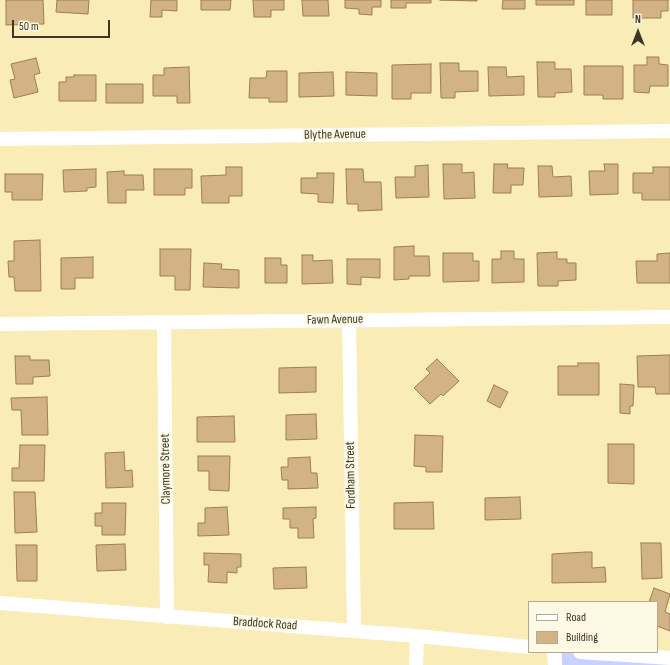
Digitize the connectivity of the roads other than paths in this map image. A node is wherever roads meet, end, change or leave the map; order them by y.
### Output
1 (670, 131) edge
2 (0, 139) edge
3 (670, 317) edge
4 (349, 320) junction
5 (164, 322) junction
6 (0, 324) edge
7 (0, 603) edge
8 (167, 617) junction
9 (354, 631) junction
10 (417, 636) junction
11 (528, 647) edge
12 (554, 653) edge
13 (595, 653) edge
14 (670, 658) edge
15 (416, 665) edge
16 (555, 665) edge

1 - 2 street, Blythe Avenue
3 - 4 street, Fawn Avenue
4 - 5 street, Fawn Avenue
4 - 9 street, Fordham Street
5 - 6 street, Fawn Avenue
5 - 8 street, Claymore Street
7 - 8 street, Braddock Road
8 - 9 street, Braddock Road
9 - 10 street, Braddock Road
10 - 11 street, Braddock Road
10 - 15 street
12 - 16 street
13 - 14 street

